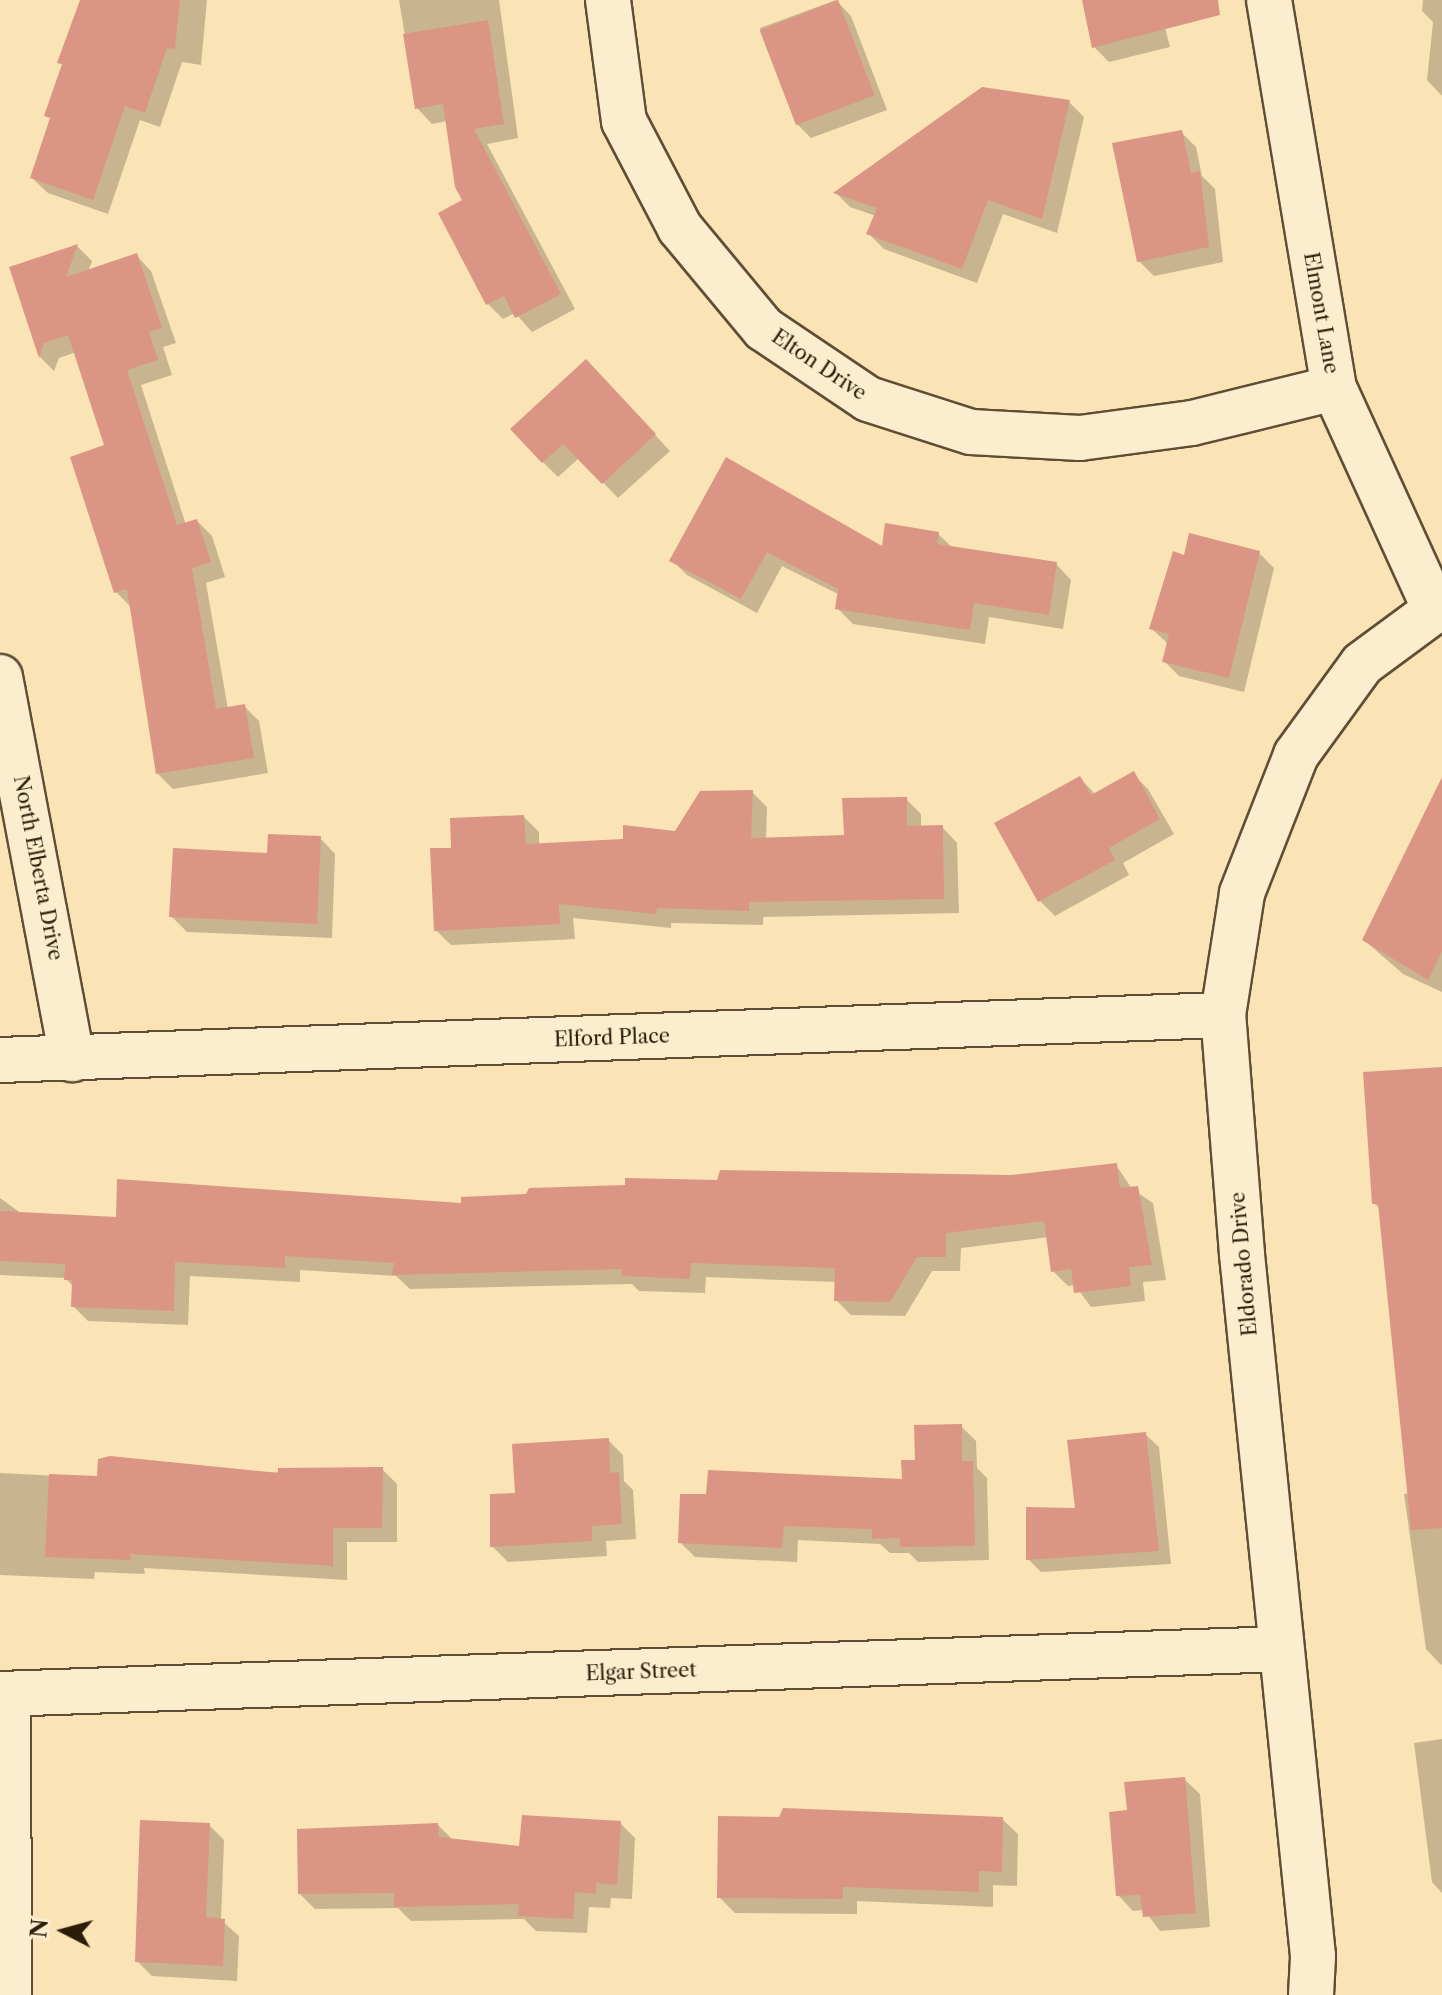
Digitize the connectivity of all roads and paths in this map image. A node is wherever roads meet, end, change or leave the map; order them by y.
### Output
1 (608, 0) edge
2 (1269, 0) edge
3 (1334, 388) junction
4 (1438, 606) edge
5 (0, 677) edge
6 (1223, 1015) junction
7 (72, 1059) junction
8 (0, 1060) edge
9 (1281, 1649) junction
10 (4, 1694) edge
11 (9, 1995) edge
12 (1311, 1995) edge

1 - 3 street, Elton Drive
2 - 3 street, Elmont Lane
3 - 4 street, Elmont Lane
4 - 6 street, Eldorado Drive
5 - 7 street, North Elberta Drive
6 - 7 street, Elford Place
6 - 9 street, Eldorado Drive
7 - 8 street, Elford Place
9 - 10 street, Elgar Street
9 - 12 street, Eldorado Drive
10 - 11 street

